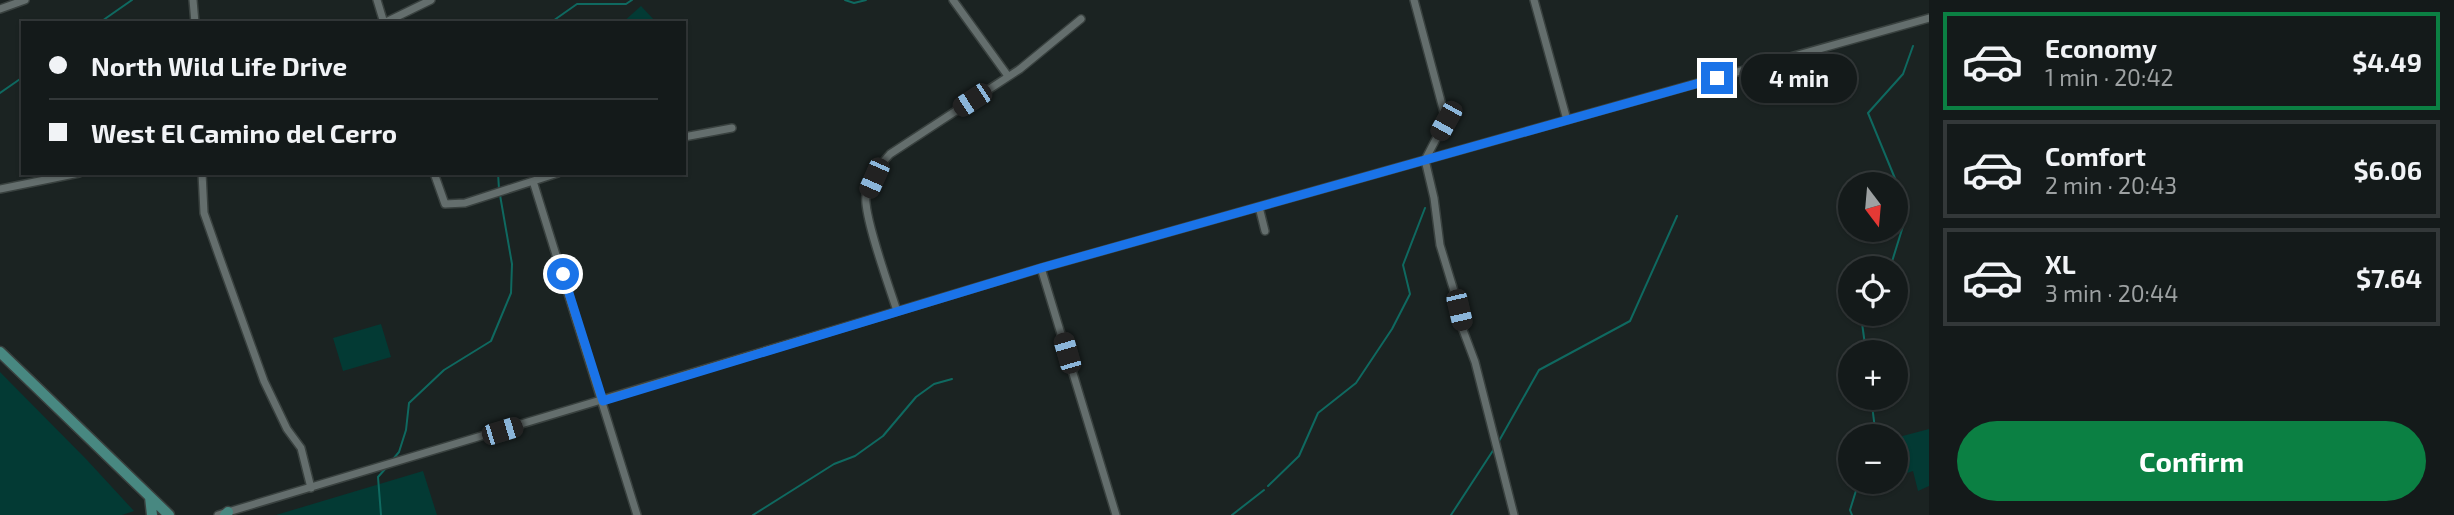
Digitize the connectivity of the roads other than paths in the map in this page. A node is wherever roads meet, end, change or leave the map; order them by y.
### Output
1 (25, 0) edge
2 (193, 0) edge
3 (377, 0) edge
4 (431, 0) edge
5 (953, 0) edge
6 (1414, 0) edge
7 (1534, 0) edge
8 (0, 9) edge
9 (1929, 18) edge
10 (1081, 19) dead end
11 (195, 21) edge
12 (383, 21) edge
13 (388, 21) edge
14 (1008, 76) junction
15 (1567, 120) junction
16 (732, 128) dead end
17 (686, 137) edge
18 (1425, 160) junction
19 (69, 175) edge
20 (202, 175) edge
21 (435, 175) edge
22 (552, 175) edge
23 (533, 181) junction
24 (0, 189) edge
25 (1259, 207) junction
26 (1265, 231) dead end
27 (1041, 268) junction
28 (897, 311) junction
29 (0, 352) edge
30 (603, 401) junction
31 (311, 488) junction
32 (150, 497) junction
33 (224, 514) edge
34 (152, 515) edge
35 (169, 515) edge
36 (637, 515) edge
37 (1116, 515) edge
38 (1514, 515) edge

1 - 8 street
2 - 11 street
3 - 12 street
4 - 13 street
5 - 14 street
6 - 18 street
7 - 15 street
9 - 15 street
10 - 14 street
14 - 28 street
15 - 18 street
16 - 17 street
18 - 25 street
18 - 38 street
19 - 24 street
20 - 31 street
21 - 23 street
22 - 23 street
23 - 30 street
25 - 26 street
25 - 27 street
27 - 28 street
27 - 37 street
28 - 30 street
29 - 32 main road
30 - 31 street
30 - 36 street
31 - 33 street
32 - 34 main road
32 - 35 main road

